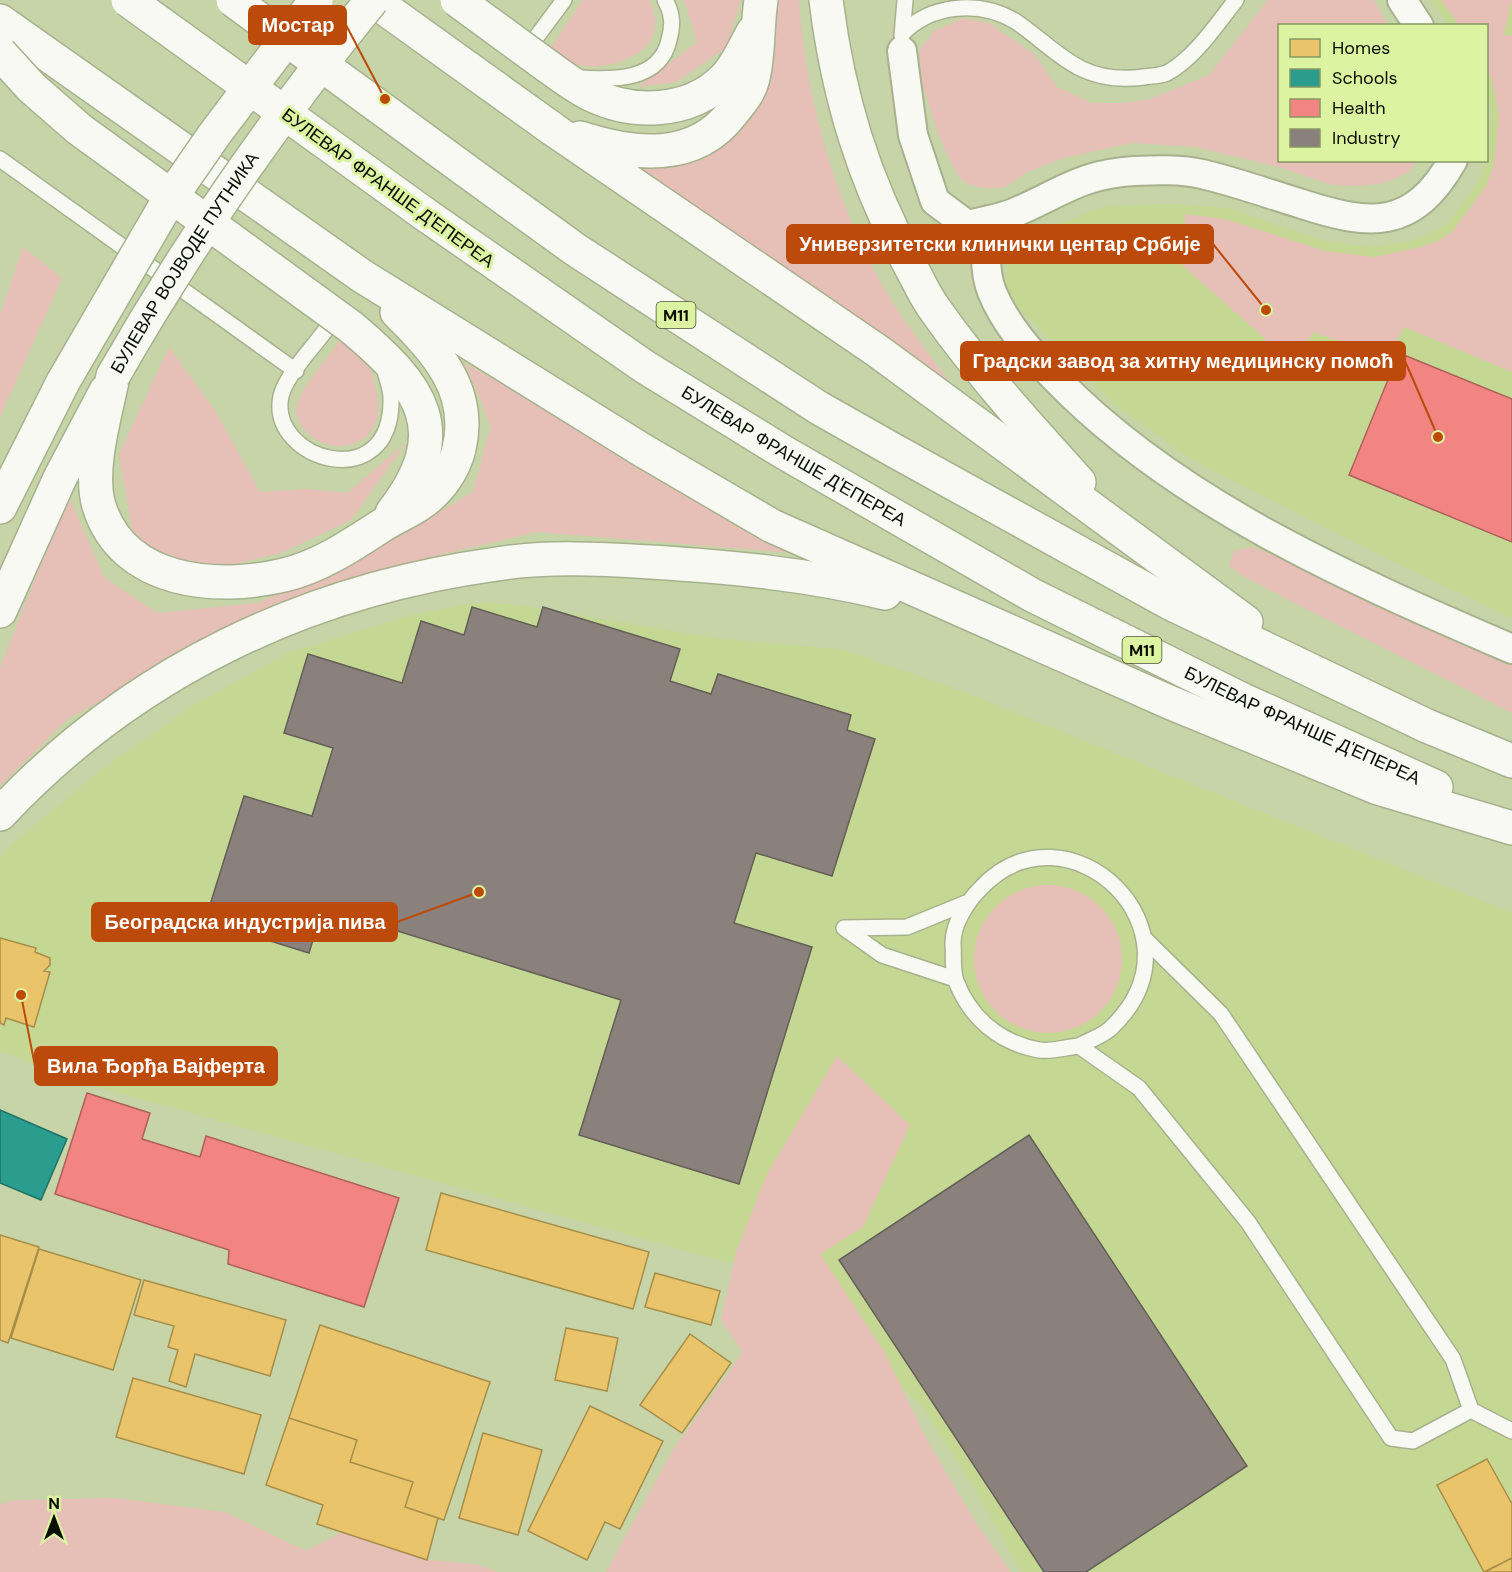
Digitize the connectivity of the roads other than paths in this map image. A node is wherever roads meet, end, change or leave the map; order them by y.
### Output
1 (128, 0) edge
2 (233, 0) edge
3 (316, 0) edge
4 (373, 0) edge
5 (457, 0) edge
6 (563, 0) edge
7 (665, 0) edge
8 (826, 0) edge
9 (905, 0) edge
10 (1236, 0) edge
11 (1402, 0) edge
12 (760, 11) edge
13 (1418, 24) edge
14 (5, 36) edge
15 (902, 42) junction
16 (546, 59) junction
17 (554, 130) junction
18 (0, 159) edge
19 (1451, 162) edge
20 (989, 220) junction
21 (362, 276) junction
22 (340, 327) junction
23 (381, 352) junction
24 (296, 371) junction
25 (113, 376) junction
26 (0, 507) edge
27 (384, 524) junction
28 (1124, 533) junction
29 (0, 611) edge
30 (968, 612) junction
31 (1512, 649) edge
32 (1310, 670) junction
33 (1512, 761) edge
34 (0, 814) edge
35 (1512, 820) edge
36 (1512, 828) edge
37 (966, 903) junction
38 (1145, 939) junction
39 (955, 979) junction
40 (1079, 1046) junction
41 (1471, 1410) junction
42 (1512, 1431) edge

1 - 35 main road, БУЛЕВАР ФРАНШЕ Д'ЕПЕРЕА / M11, bridge
2 - 32 main road, M11, bridge
3 - 26 main road, bridge
4 - 17 main road
4 - 25 main road, БУЛЕВАР ВОЈВОДЕ ПУТНИКА, bridge
5 - 16 main road, bridge
6 - 16 lane
7 - 16 lane
8 - 28 main road
9 - 15 lane
10 - 15 lane
11 - 13 street
12 - 16 main road
12 - 17 main road
14 - 21 main road
14 - 22 main road, bridge
15 - 20 street
17 - 28 main road
18 - 24 lane
19 - 20 street
20 - 31 street
21 - 27 main road
21 - 30 main road
22 - 23 main road
22 - 24 lane
23 - 24 lane
23 - 27 main road
25 - 27 main road
25 - 29 main road, БУЛЕВАР ВОЈВОДЕ ПУТНИКА
28 - 32 main road
30 - 34 main road
30 - 36 main road
32 - 33 main road, M11
37 - 38 lane
37 - 39 lane
37 - 39 lane
38 - 40 lane
38 - 41 lane
39 - 40 lane
40 - 41 lane
41 - 42 lane

